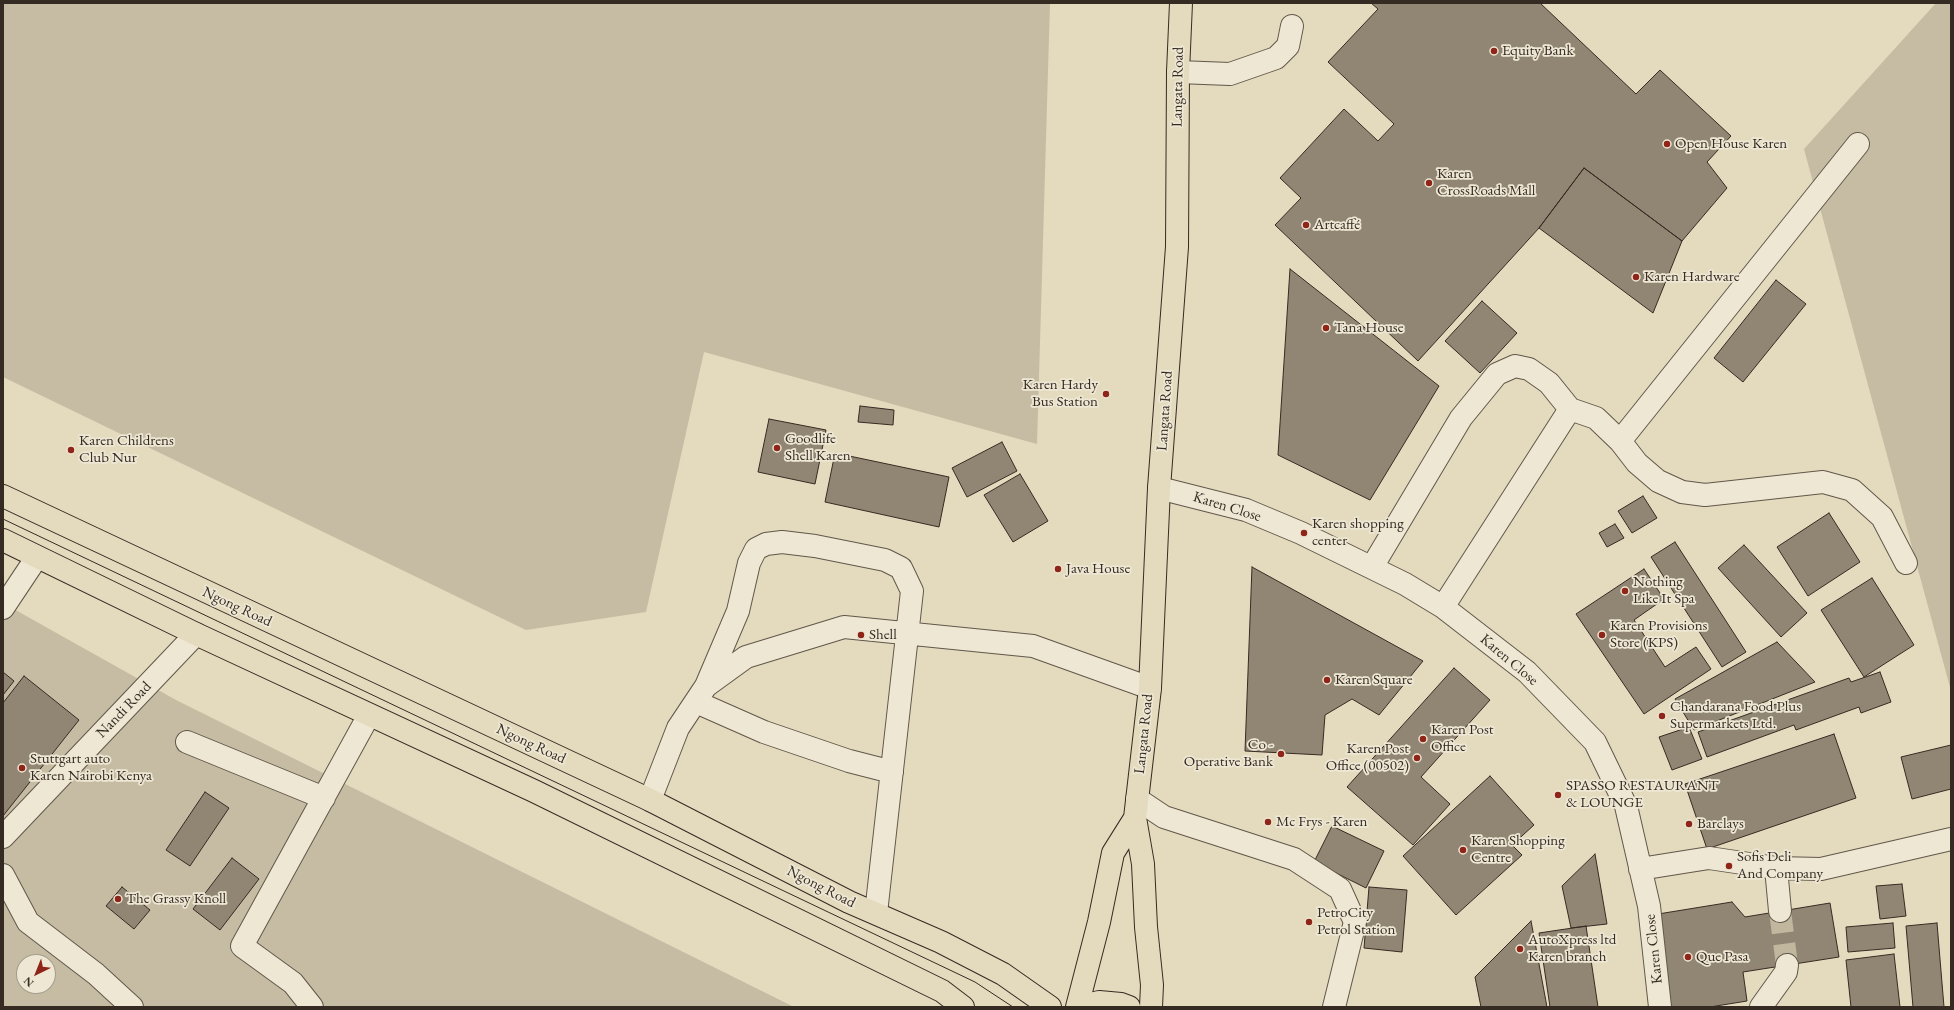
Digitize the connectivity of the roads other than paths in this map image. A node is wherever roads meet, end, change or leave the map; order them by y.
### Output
1 (1181, 3) edge
2 (1292, 26) dead end
3 (1178, 72) junction
4 (1858, 144) dead end
5 (1570, 409) junction
6 (1620, 440) junction
7 (1159, 488) junction
8 (3, 496) edge
9 (3, 540) edge
10 (37, 557) junction
11 (1906, 563) dead end
12 (1372, 567) junction
13 (1443, 607) junction
14 (3, 608) edge
15 (908, 633) junction
16 (196, 634) junction
17 (1150, 688) junction
18 (701, 694) junction
19 (369, 716) junction
20 (187, 742) dead end
21 (892, 772) junction
22 (324, 798) junction
23 (650, 800) junction
24 (1136, 808) junction
25 (3, 837) edge
26 (1951, 839) edge
27 (1776, 868) junction
28 (1640, 869) junction
29 (3, 875) edge
30 (1780, 911) tunnel mouth
31 (876, 913) junction
32 (1787, 965) tunnel mouth
33 (132, 1007) edge
34 (312, 1007) edge
35 (963, 1007) edge
36 (1050, 1007) edge
37 (1078, 1007) edge
38 (1129, 1007) edge
39 (1151, 1007) edge
40 (1334, 1007) edge
41 (1660, 1007) edge
42 (1761, 1007) edge

1 - 3 main road, Langata Road
2 - 3 street
3 - 7 main road, Langata Road
4 - 6 street
5 - 6 street
5 - 12 street
5 - 13 street
6 - 11 street
7 - 12 street, Karen Close
7 - 17 main road, Langata Road
8 - 23 main road, Ngong Road
9 - 10 main road
10 - 14 street
10 - 16 main road
12 - 13 street, Karen Close
13 - 28 street, Karen Close
15 - 17 street
15 - 18 street
15 - 18 street
15 - 21 street
16 - 19 main road
16 - 25 street, Nandi Road
17 - 24 main road, Langata Road
18 - 21 street
18 - 23 street
19 - 22 street
19 - 35 main road
20 - 22 street
21 - 31 street
22 - 34 street
23 - 31 main road, Ngong Road
24 - 37 main road
24 - 39 main road
24 - 40 street
26 - 27 street
27 - 28 street
27 - 30 street
28 - 41 street, Karen Close
29 - 33 street
31 - 36 main road, Ngong Road
32 - 42 street
37 - 38 main road

